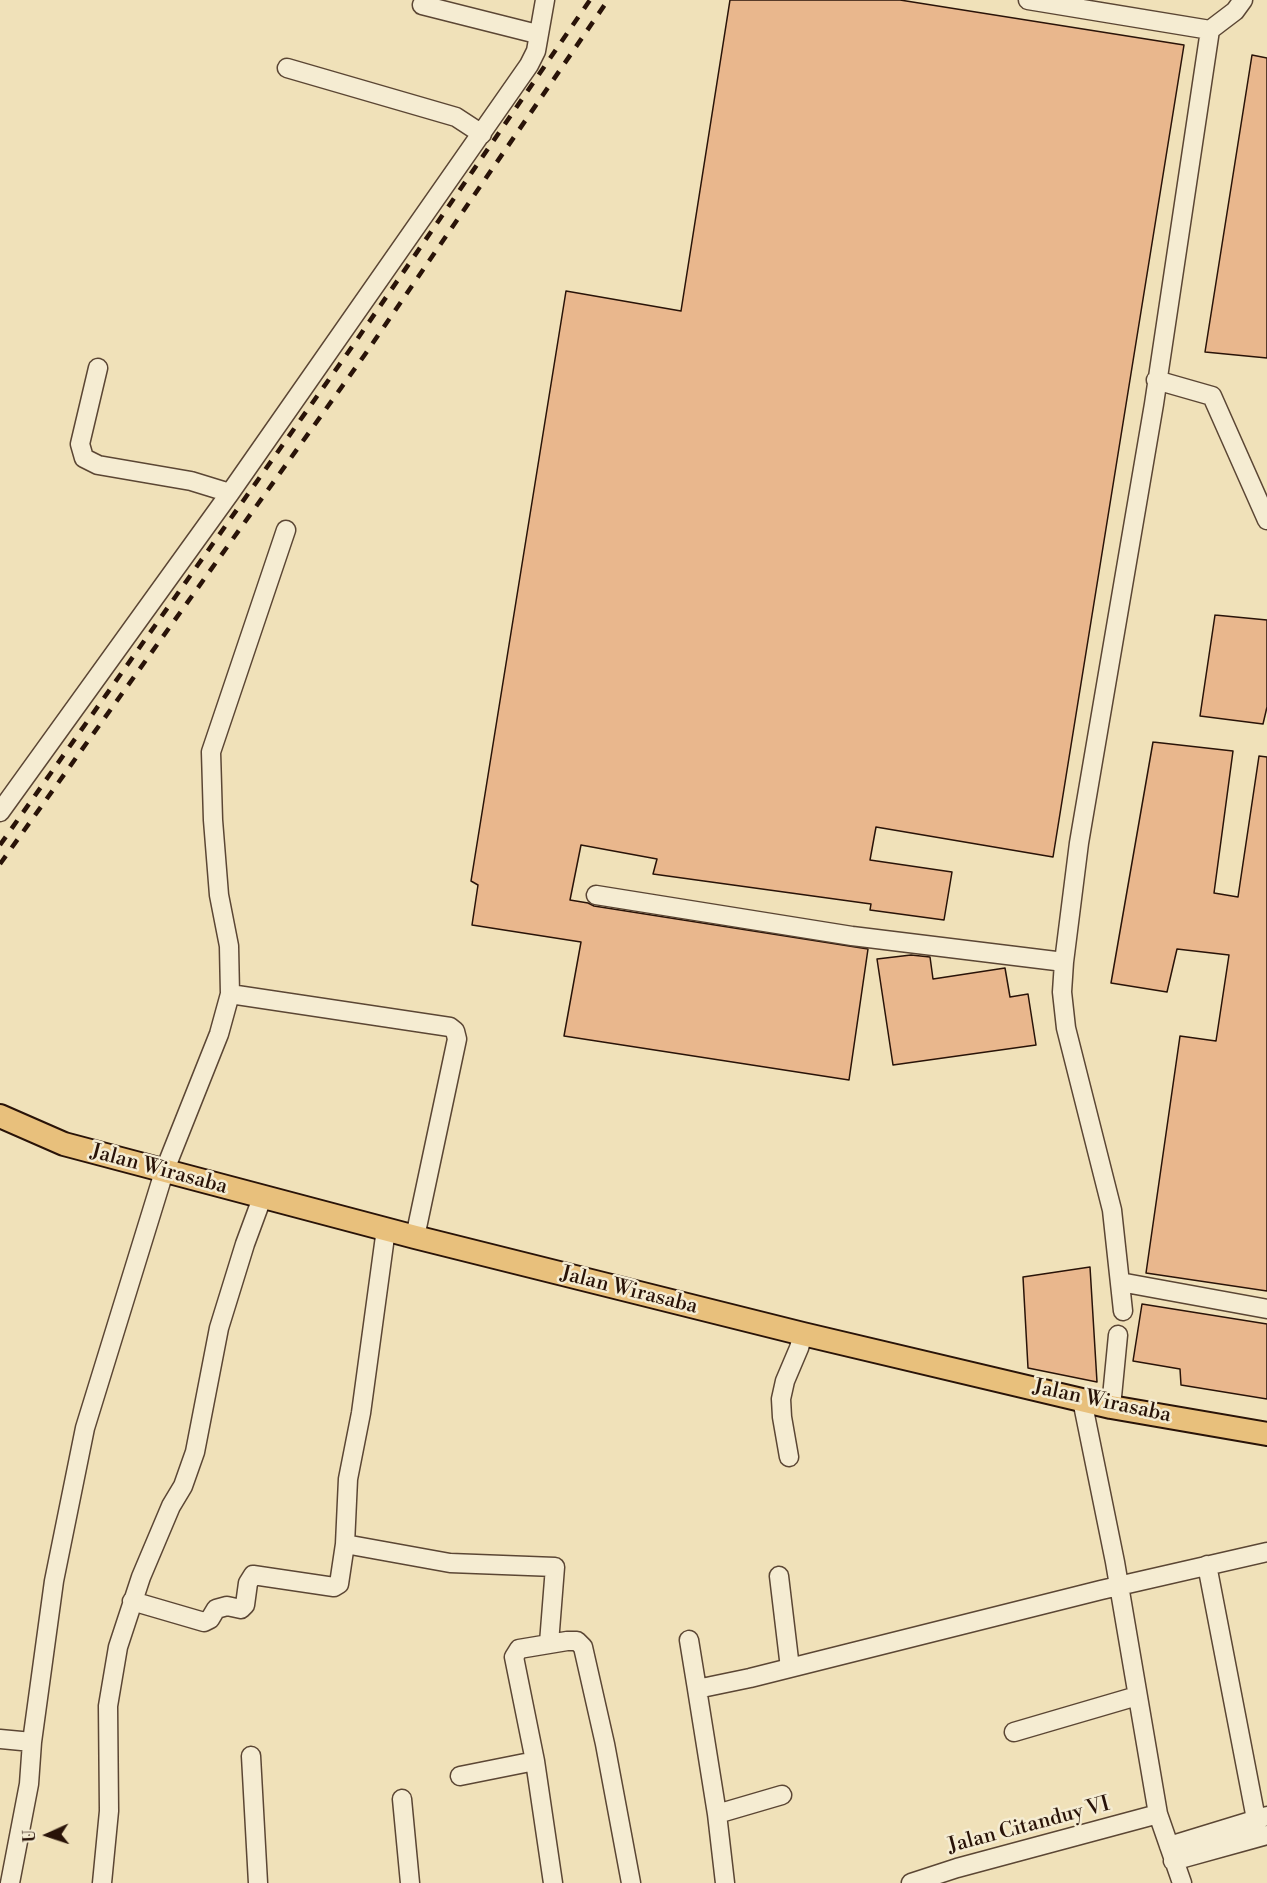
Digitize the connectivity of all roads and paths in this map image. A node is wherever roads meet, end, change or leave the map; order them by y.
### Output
1 (545, 0) edge
2 (1028, 0) edge
3 (1243, 0) edge
4 (422, 5) dead end
5 (1210, 30) junction
6 (537, 34) junction
7 (287, 68) dead end
8 (482, 134) junction
9 (98, 368) dead end
10 (1156, 380) junction
11 (230, 493) junction
12 (1267, 520) edge
13 (286, 530) dead end
14 (0, 812) edge
15 (596, 895) dead end
16 (1064, 962) junction
17 (230, 994) junction
18 (0, 1116) edge
19 (164, 1172) junction
20 (262, 1198) junction
21 (386, 1229) junction
22 (415, 1237) junction
23 (1120, 1282) junction
24 (1267, 1309) edge
25 (1123, 1311) dead end
26 (803, 1334) junction
27 (1118, 1335) dead end
28 (1082, 1400) junction
29 (1111, 1407) junction
30 (1267, 1434) edge
31 (789, 1458) dead end
32 (345, 1544) junction
33 (1267, 1552) edge
34 (1207, 1565) junction
35 (778, 1576) dead end
36 (1118, 1586) junction
37 (132, 1601) junction
38 (689, 1640) dead end
39 (549, 1643) junction
40 (790, 1668) junction
41 (697, 1689) junction
42 (1137, 1696) junction
43 (1014, 1732) dead end
44 (0, 1739) edge
45 (32, 1742) junction
46 (251, 1756) dead end
47 (535, 1761) junction
48 (460, 1776) dead end
49 (782, 1795) dead end
50 (402, 1799) dead end
51 (717, 1814) junction
52 (1158, 1814) junction
53 (1262, 1817) edge
54 (1266, 1839) edge
55 (1171, 1853) junction
56 (10, 1883) edge
57 (102, 1883) edge
58 (258, 1883) edge
59 (410, 1883) edge
60 (553, 1883) edge
61 (631, 1883) edge
62 (725, 1883) edge
63 (911, 1883) edge
64 (1182, 1883) edge

1 - 6 street
2 - 5 street
3 - 5 street
4 - 6 street
5 - 10 street
6 - 8 street
7 - 8 street
8 - 11 street
9 - 11 street
10 - 12 street
10 - 16 street
11 - 14 street
13 - 17 street
15 - 16 street
16 - 23 street
17 - 19 street
17 - 22 street
18 - 19 main road, Jalan Wirasaba
19 - 20 main road, Jalan Wirasaba
19 - 45 street
20 - 21 main road, Jalan Wirasaba
20 - 37 street
21 - 22 main road, Jalan Wirasaba
21 - 32 street
22 - 26 main road, Jalan Wirasaba
23 - 24 street
23 - 25 street
26 - 28 main road, Jalan Wirasaba
26 - 31 street
27 - 29 street
28 - 29 main road, Jalan Wirasaba
28 - 36 street
29 - 30 main road, Jalan Wirasaba
32 - 37 street
32 - 39 street
33 - 34 street
34 - 36 street
34 - 53 street
35 - 40 street
36 - 40 street
36 - 42 street
37 - 57 street
38 - 41 street
39 - 47 street
39 - 61 street
40 - 41 street
41 - 51 street
42 - 43 street
42 - 52 street
44 - 45 street
45 - 56 street
46 - 58 street
47 - 48 street
47 - 60 street
49 - 51 street
50 - 59 street
51 - 62 street
52 - 55 street
52 - 63 street, Jalan Citanduy VI
53 - 55 street
54 - 55 street
55 - 64 street

